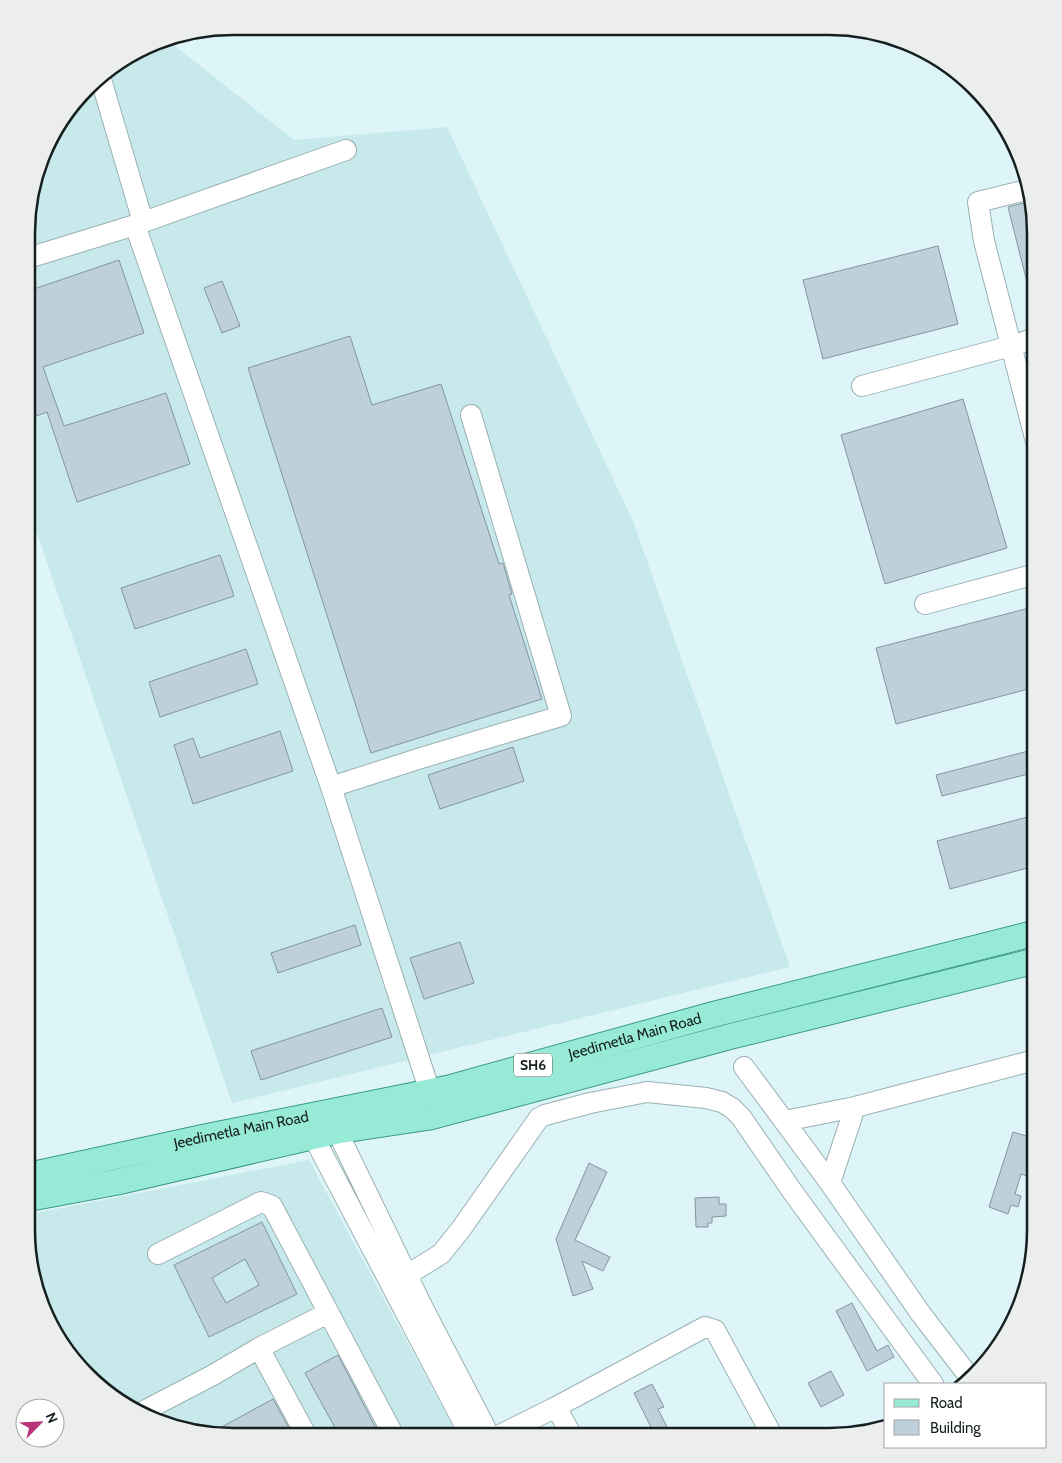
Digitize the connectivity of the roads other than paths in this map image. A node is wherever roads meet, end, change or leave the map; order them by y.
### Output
1 (102, 85) edge
2 (346, 150) dead end
3 (1022, 191) edge
4 (139, 223) junction
5 (35, 256) edge
6 (1027, 341) edge
7 (1011, 346) junction
8 (862, 386) dead end
9 (1027, 407) edge
10 (471, 415) dead end
11 (1027, 576) edge
12 (925, 604) dead end
13 (331, 787) junction
14 (1027, 935) edge
15 (1027, 963) edge
16 (1027, 1062) edge
17 (744, 1066) dead end
18 (430, 1092) junction
19 (855, 1107) junction
20 (784, 1121) junction
21 (337, 1131) junction
22 (313, 1136) junction
23 (35, 1174) edge
24 (830, 1183) junction
25 (35, 1197) edge
26 (158, 1254) dead end
27 (406, 1275) junction
28 (328, 1313) junction
29 (259, 1348) junction
30 (966, 1373) edge
31 (932, 1383) edge
32 (556, 1407) junction
33 (148, 1409) edge
34 (302, 1428) edge
35 (390, 1428) edge
36 (481, 1428) edge
37 (481, 1428) edge
38 (500, 1428) edge
39 (568, 1428) edge
40 (768, 1428) edge

1 - 4 street
2 - 4 street
3 - 7 street
4 - 5 street
4 - 13 street
6 - 7 street
7 - 8 street
7 - 9 street
10 - 13 street
11 - 12 street
13 - 18 street
14 - 18 main road, Jeedimetla Main Road / SH6
15 - 21 main road, Jeedimetla Main Road / SH6
16 - 19 street
17 - 20 street
18 - 23 main road, Jeedimetla Main Road / SH6
19 - 20 street
19 - 24 street
20 - 24 street
21 - 22 main road, Jeedimetla Main Road / SH6
21 - 27 street
22 - 25 main road, Jeedimetla Main Road / SH6
22 - 36 street
24 - 30 street
26 - 28 street
27 - 31 street
27 - 37 street
28 - 29 street
28 - 35 street
29 - 33 street
29 - 34 street
32 - 38 street
32 - 39 street
32 - 40 street

